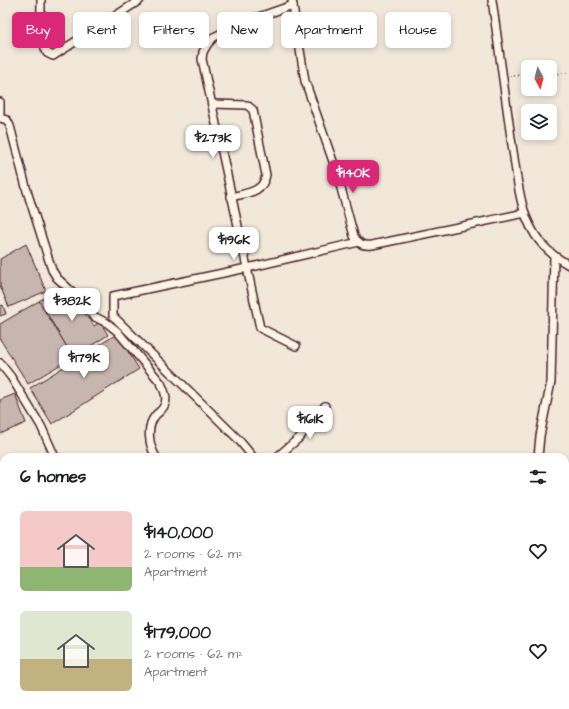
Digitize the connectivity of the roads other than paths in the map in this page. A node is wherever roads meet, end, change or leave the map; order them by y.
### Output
1 (41, 0) edge
2 (140, 0) edge
3 (492, 0) edge
4 (292, 3) edge
5 (0, 102) edge
6 (212, 104) junction
7 (0, 113) edge
8 (0, 118) edge
9 (231, 197) junction
10 (525, 213) junction
11 (359, 242) junction
12 (554, 256) junction
13 (569, 265) edge
14 (247, 268) junction
15 (296, 346) dead end
16 (0, 363) edge
17 (325, 406) dead end
18 (53, 453) edge
19 (154, 453) edge
20 (250, 453) edge
21 (282, 453) edge
22 (538, 453) edge

1 - 2 street
3 - 10 street
4 - 6 street
4 - 11 street
5 - 7 street
6 - 9 street
6 - 9 street
8 - 19 street
9 - 14 street
10 - 11 street
10 - 12 street
11 - 14 street
12 - 13 street
12 - 22 street
14 - 15 street
14 - 20 street
16 - 18 street
17 - 21 street

